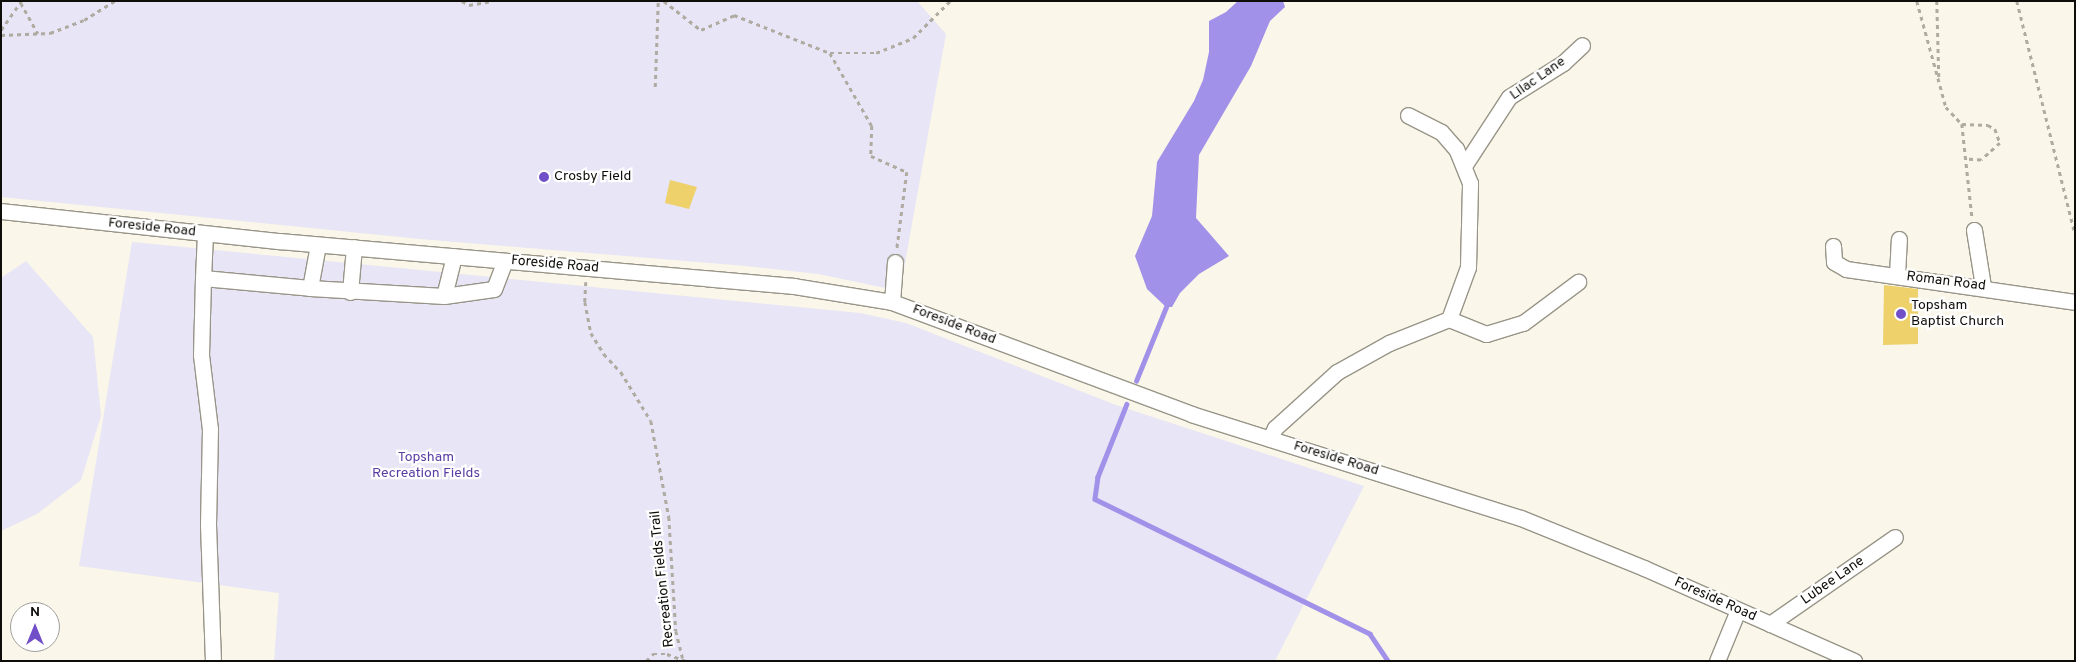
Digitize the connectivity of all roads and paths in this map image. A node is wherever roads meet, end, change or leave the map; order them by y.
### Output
1 (114, 1) edge
2 (462, 1) edge
3 (491, 1) edge
4 (658, 1) edge
5 (664, 1) edge
6 (950, 1) edge
7 (1917, 1) edge
8 (1937, 1) edge
9 (2016, 1) edge
10 (21, 2) edge
11 (1, 30) edge
12 (38, 34) junction
13 (1, 35) edge
14 (1582, 45) dead end
15 (830, 53) junction
16 (1940, 83) junction
17 (655, 87) dead end
18 (1408, 115) dead end
19 (1962, 124) junction
20 (1966, 159) junction
21 (1464, 166) junction
22 (1, 211) edge
23 (1974, 230) joint
24 (205, 234) junction
25 (2075, 234) edge
26 (1899, 239) dead end
27 (318, 244) junction
28 (1833, 246) dead end
29 (354, 248) junction
30 (454, 256) junction
31 (505, 261) junction
32 (895, 262) joint
33 (1896, 275) junction
34 (203, 278) junction
35 (586, 278) dead end
36 (1578, 282) dead end
37 (1983, 286) junction
38 (310, 288) junction
39 (350, 292) junction
40 (444, 296) junction
41 (892, 302) junction
42 (2075, 302) edge
43 (1449, 319) junction
44 (1270, 439) junction
45 (1895, 537) dead end
46 (1738, 610) junction
47 (1770, 624) junction
48 (684, 660) edge
49 (213, 661) edge
50 (646, 661) edge
51 (1717, 661) edge
52 (1854, 661) edge

1 - 12 path
2 - 3 path
4 - 17 path
5 - 15 path
6 - 15 path
7 - 16 path
8 - 16 path
9 - 25 path
10 - 11 path
10 - 12 path
12 - 13 path
14 - 21 street, Lilac Lane
15 - 32 path
16 - 19 path
18 - 21 street
19 - 20 path
19 - 20 path
20 - 23 path
21 - 43 street
22 - 24 street, Foreside Road
23 - 37 street
24 - 27 street, Foreside Road
24 - 34 street
26 - 33 street
27 - 29 street, Foreside Road
27 - 38 street
28 - 33 street, Roman Road
29 - 30 street, Foreside Road
29 - 39 street
30 - 31 street, Foreside Road
30 - 40 street
31 - 40 street
31 - 41 street, Foreside Road
32 - 41 street
33 - 37 street, Roman Road
34 - 38 street
34 - 49 street
35 - 48 path, Recreation Fields Trail
36 - 43 street
37 - 42 street, Roman Road
38 - 39 street
39 - 40 street
41 - 44 street, Foreside Road
43 - 44 street
44 - 46 street, Foreside Road
45 - 47 street, Lubee Lane
46 - 47 street, Foreside Road
46 - 51 street
47 - 52 street, Foreside Road
48 - 50 path, Recreation Fields Trail

